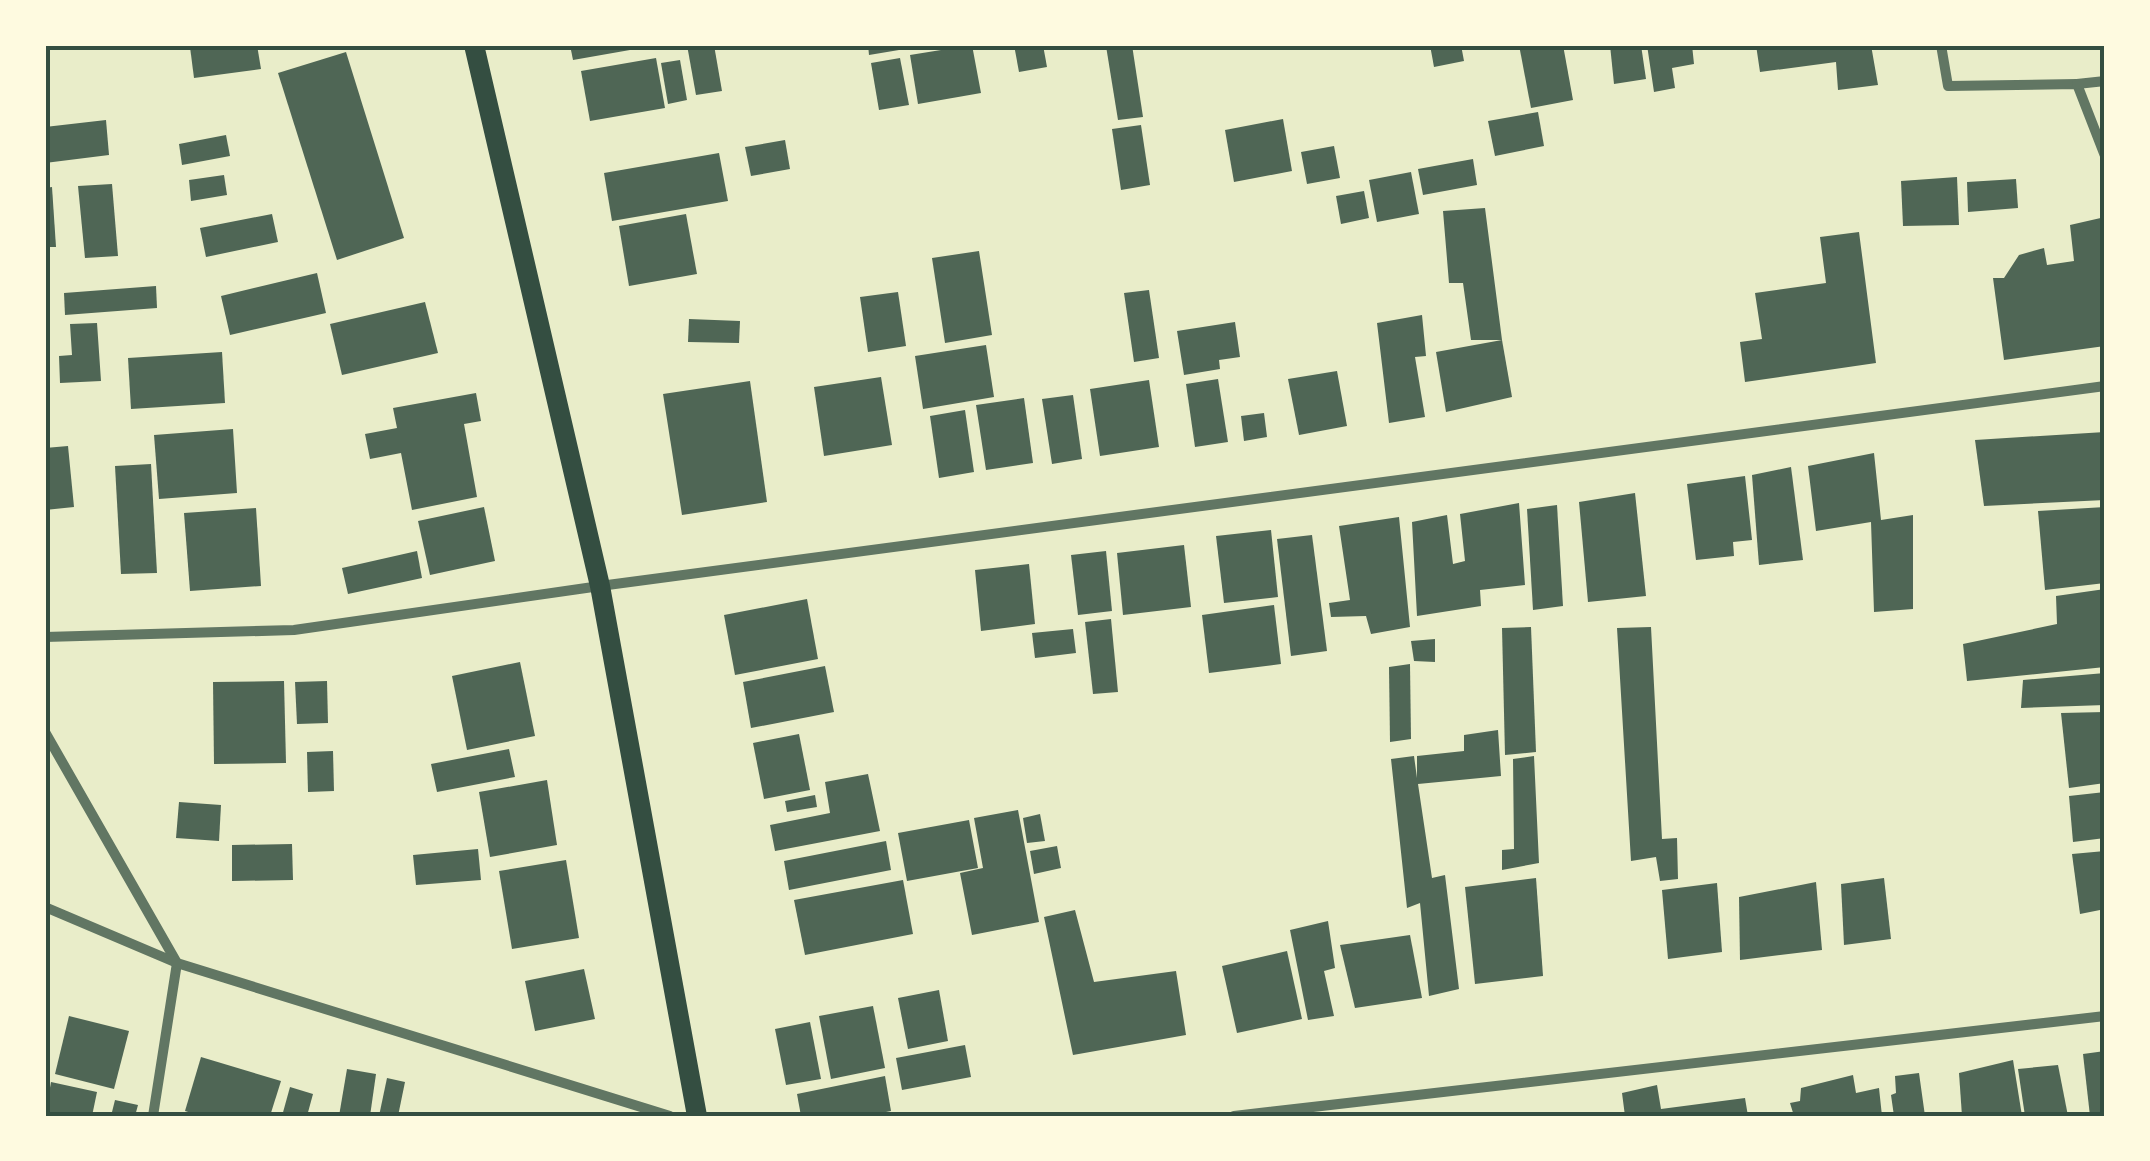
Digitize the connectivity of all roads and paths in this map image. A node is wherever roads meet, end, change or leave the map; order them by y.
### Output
1 (474, 45) edge
2 (1940, 45) edge
3 (2105, 81) edge
4 (2077, 84) junction
5 (2105, 156) edge
6 (2105, 386) edge
7 (600, 586) junction
8 (45, 637) edge
9 (45, 732) edge
10 (45, 907) edge
11 (176, 963) junction
12 (2105, 1016) edge
13 (153, 1116) edge
14 (670, 1116) edge
15 (697, 1116) edge
16 (1234, 1116) edge

1 - 7 main road
2 - 4 street
3 - 4 street
4 - 5 street
6 - 7 street
7 - 8 street
7 - 15 main road
9 - 11 street
10 - 11 street
11 - 13 street
11 - 14 street
12 - 16 street

